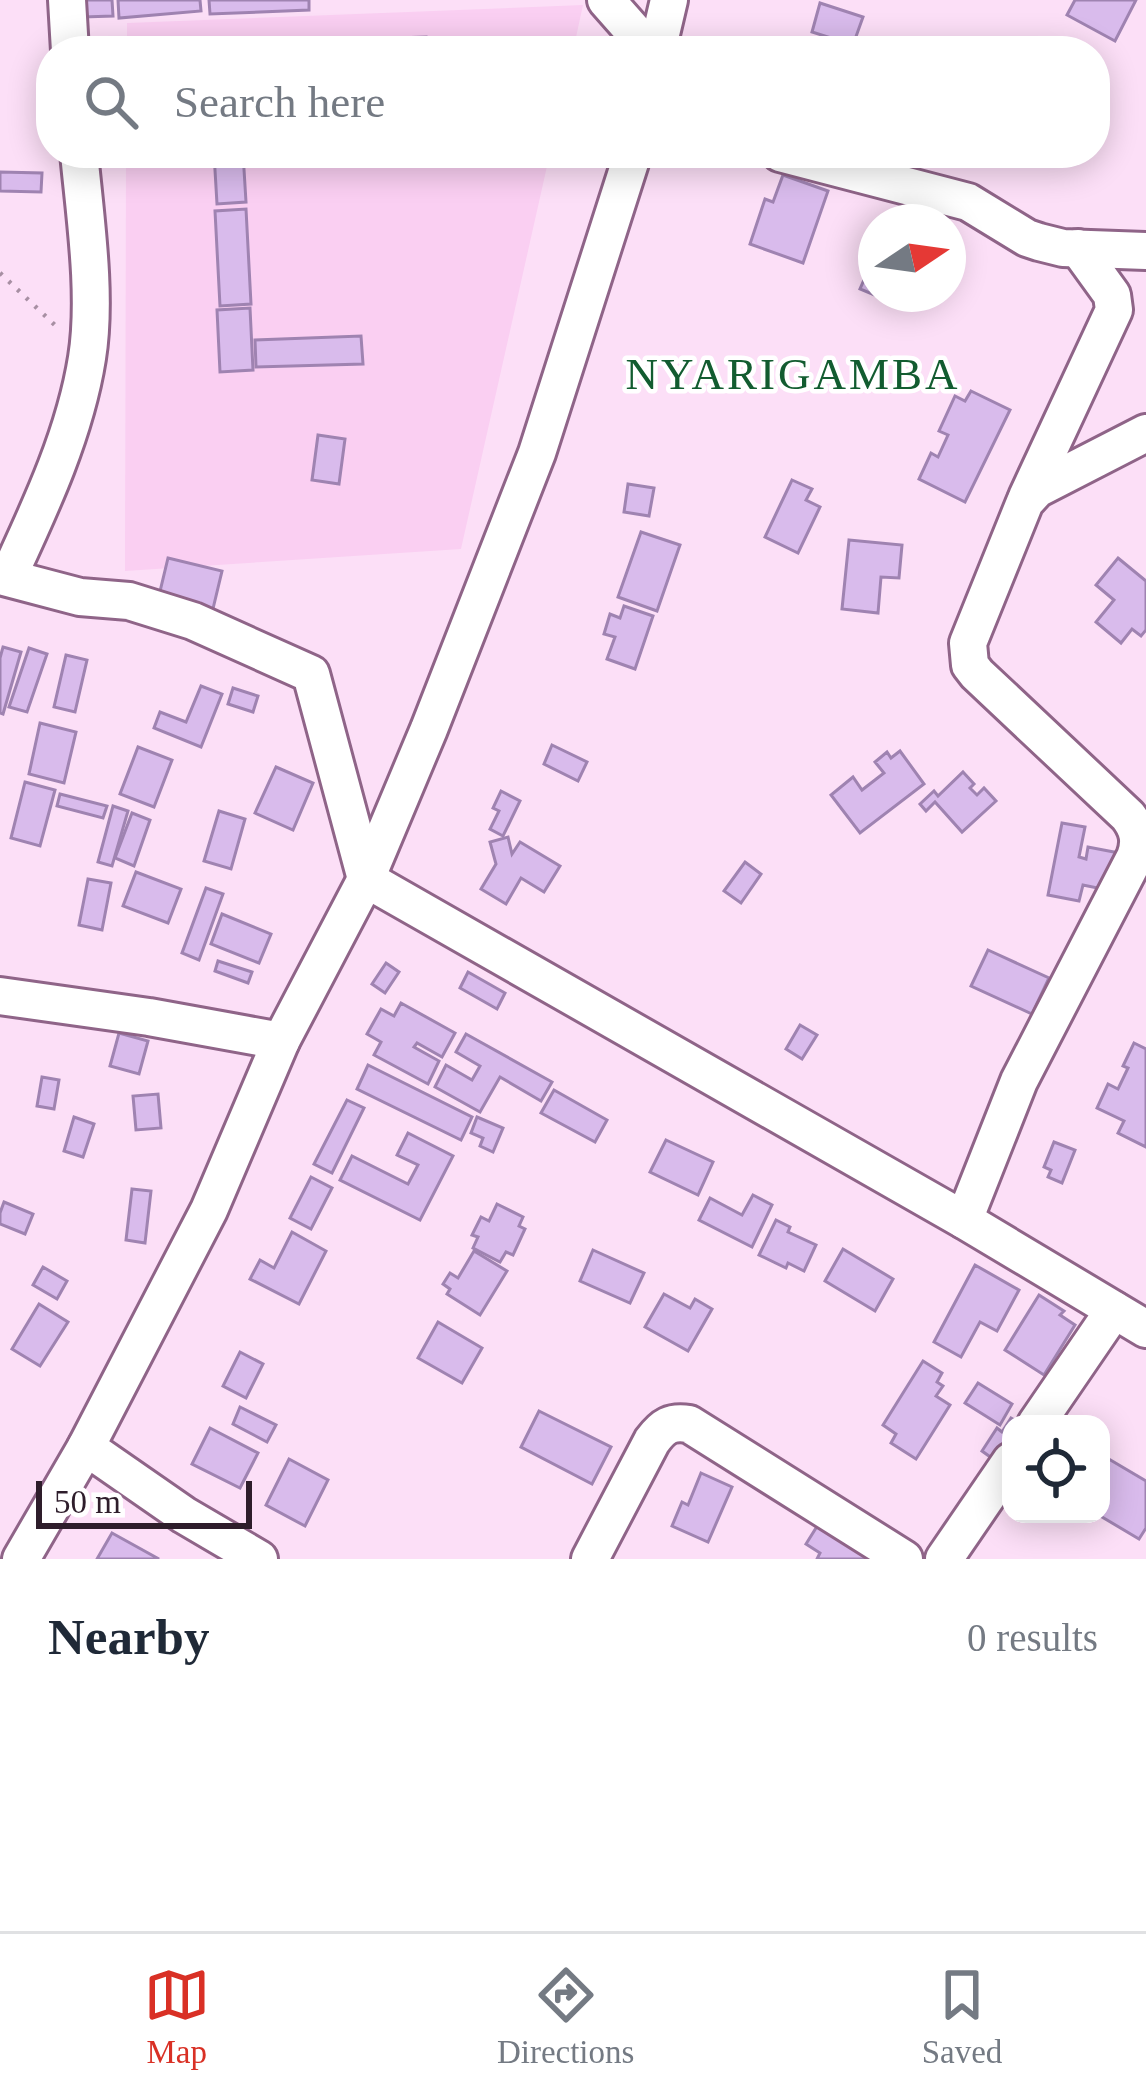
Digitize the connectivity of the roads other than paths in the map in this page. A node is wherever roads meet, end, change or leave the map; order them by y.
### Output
1 (606, 0) edge
2 (669, 0) edge
3 (640, 36) edge
4 (658, 36) edge
5 (80, 168) edge
6 (628, 168) edge
7 (838, 168) edge
8 (1078, 248) junction
9 (1146, 251) edge
10 (1146, 433) edge
11 (1025, 502) junction
12 (4, 577) edge
13 (1137, 821) edge
14 (366, 879) junction
15 (0, 996) edge
16 (280, 1041) junction
17 (964, 1220) junction
18 (1130, 1320) edge
19 (1044, 1415) edge
20 (86, 1447) junction
21 (1002, 1474) edge
22 (21, 1559) edge
23 (259, 1559) edge
24 (590, 1559) edge
25 (904, 1559) edge
26 (944, 1559) edge

1 - 3 street
2 - 4 street
5 - 12 street
6 - 14 street
7 - 8 street
8 - 9 street
8 - 11 street
10 - 11 street
11 - 13 street
12 - 14 street
13 - 17 street
14 - 16 street
14 - 17 street
15 - 16 street
16 - 20 street
17 - 18 street
18 - 19 street
20 - 22 street
20 - 23 street
21 - 26 street
24 - 25 street

